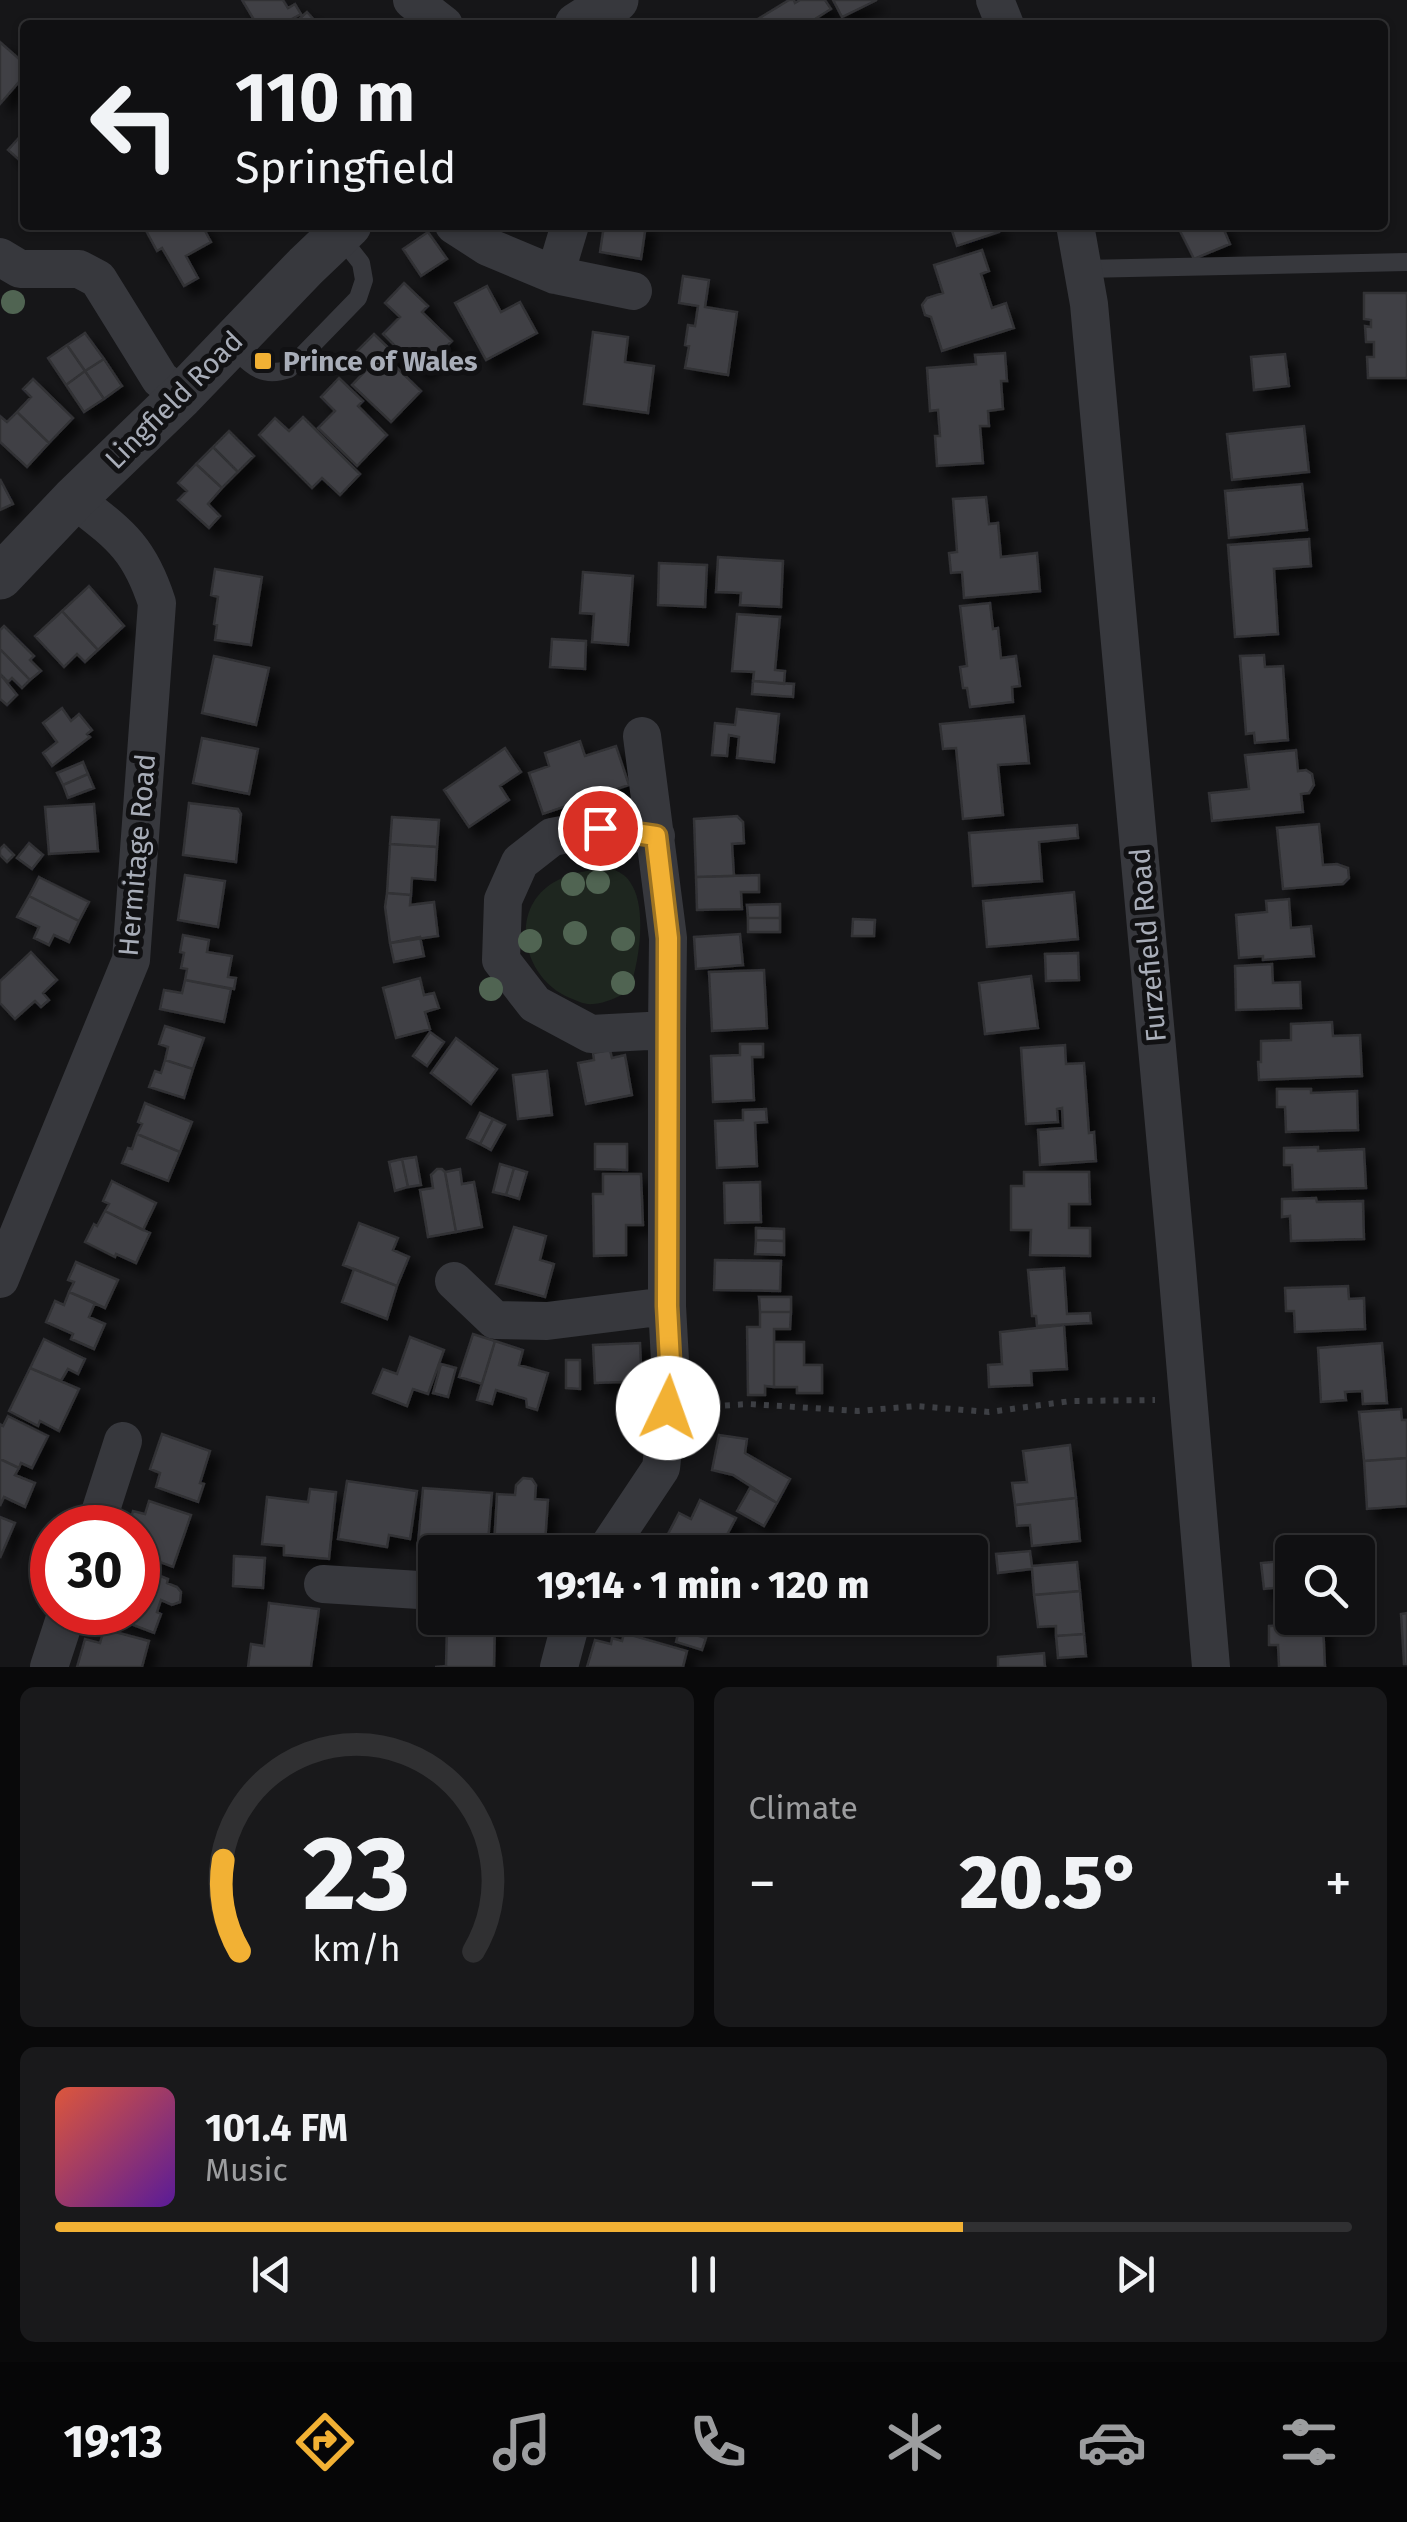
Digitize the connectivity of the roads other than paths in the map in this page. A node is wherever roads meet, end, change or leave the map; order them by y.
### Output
1 (412, 0) edge
2 (616, 0) edge
3 (438, 20) edge
4 (584, 20) edge
5 (344, 230) edge
6 (462, 230) edge
7 (568, 230) edge
8 (1076, 230) edge
9 (1407, 262) edge
10 (1083, 269) junction
11 (7, 272) edge
12 (555, 275) junction
13 (633, 291) dead end
14 (230, 344) junction
15 (181, 396) junction
16 (74, 499) junction
17 (0, 577) edge
18 (642, 736) dead end
19 (656, 836) junction
20 (667, 1030) junction
21 (0, 1279) edge
22 (454, 1281) dead end
23 (667, 1306) junction
24 (123, 1441) dead end
25 (102, 1505) edge
26 (616, 1535) edge
27 (323, 1584) dead end
28 (418, 1590) edge
29 (59, 1635) edge
30 (567, 1635) edge
31 (49, 1667) edge
32 (559, 1667) edge
33 (1211, 1667) edge

1 - 3 street
2 - 4 street
5 - 14 street, Lingfield Road
5 - 14 lane
6 - 12 street
7 - 12 street
8 - 10 street, Furzefield Road
9 - 10 lane
10 - 33 street, Furzefield Road
11 - 15 street
12 - 13 street
14 - 15 street, Lingfield Road
15 - 16 street, Lingfield Road
16 - 17 street, Lingfield Road
16 - 21 street, Hermitage Road
18 - 19 street
19 - 20 street
19 - 20 street
20 - 23 street
22 - 23 street
23 - 26 street
24 - 25 street
27 - 28 street
29 - 31 street
30 - 32 street

